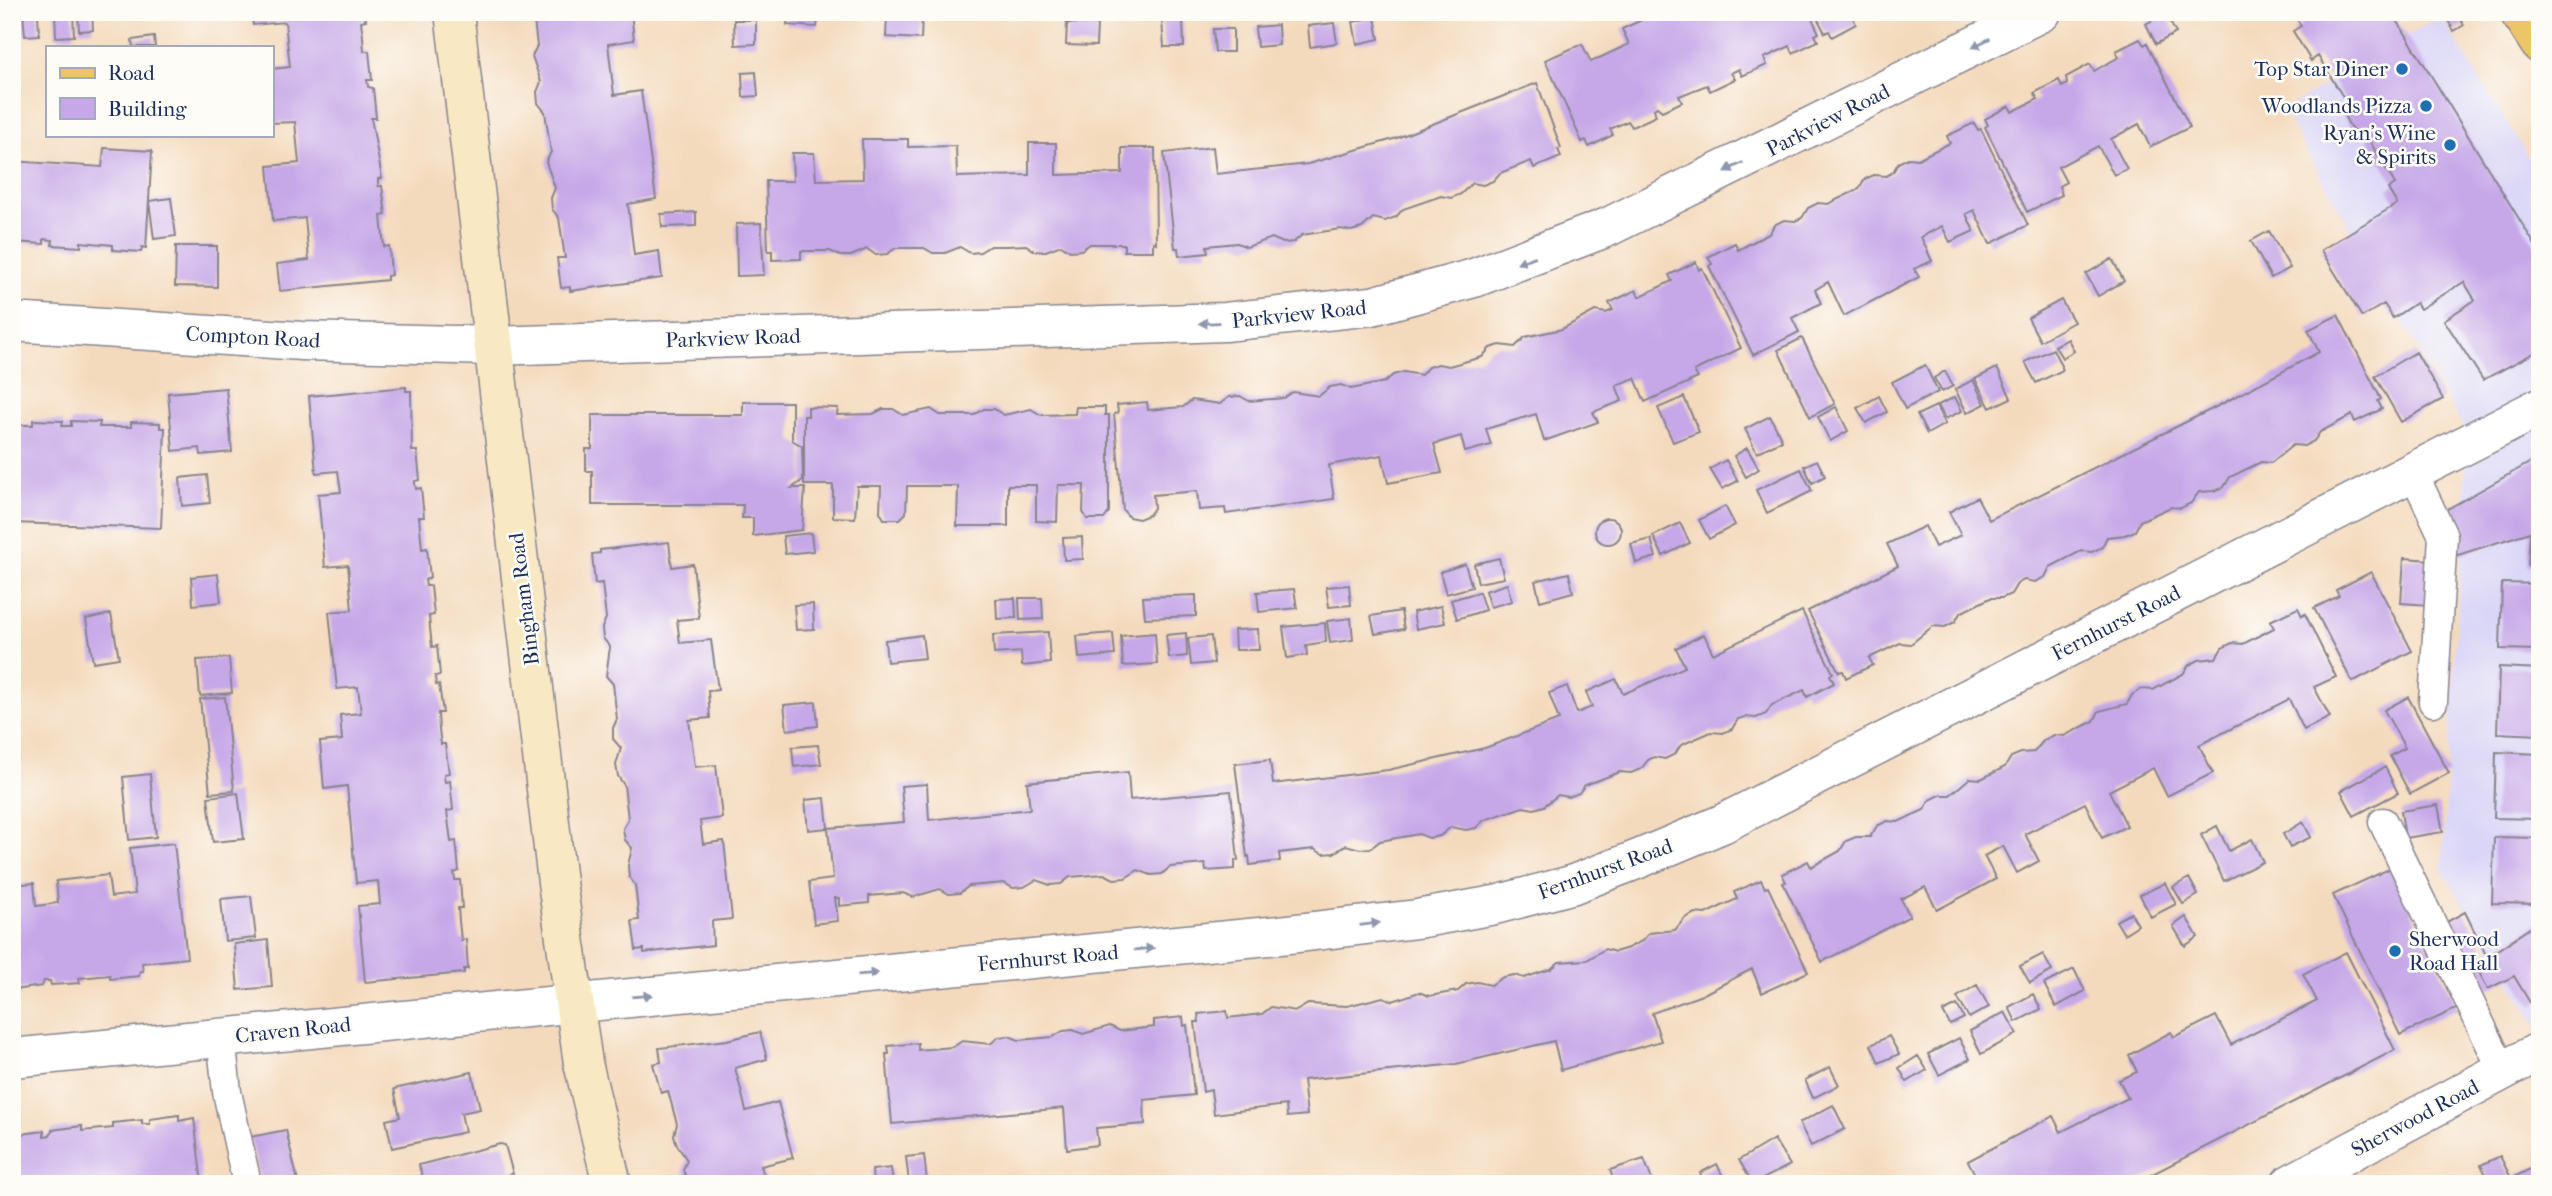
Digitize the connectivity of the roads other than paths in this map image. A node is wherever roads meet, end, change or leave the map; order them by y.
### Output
1 (454, 12) edge
2 (2042, 12) edge
3 (2519, 12) edge
4 (2540, 44) edge
5 (12, 322) edge
6 (494, 346) junction
7 (2540, 407) edge
8 (2413, 472) junction
9 (2433, 702) dead end
10 (2383, 822) dead end
11 (574, 1002) junction
12 (221, 1037) junction
13 (2540, 1051) edge
14 (12, 1058) edge
15 (2503, 1071) junction
16 (247, 1184) edge
17 (612, 1184) edge
18 (2290, 1184) edge

1 - 6 street, Bingham Road
2 -> 6 street, Parkview Road
3 - 4 main road
5 - 6 street, Compton Road
6 - 11 street, Bingham Road
7 - 8 street, Fernhurst Road
8 - 9 lane
11 -> 8 street, Fernhurst Road
10 - 15 lane
11 - 12 street, Craven Road
11 - 17 street, Bingham Road
12 - 14 street, Craven Road
12 - 16 lane
13 - 15 street, Sherwood Road
15 - 18 street, Sherwood Road

